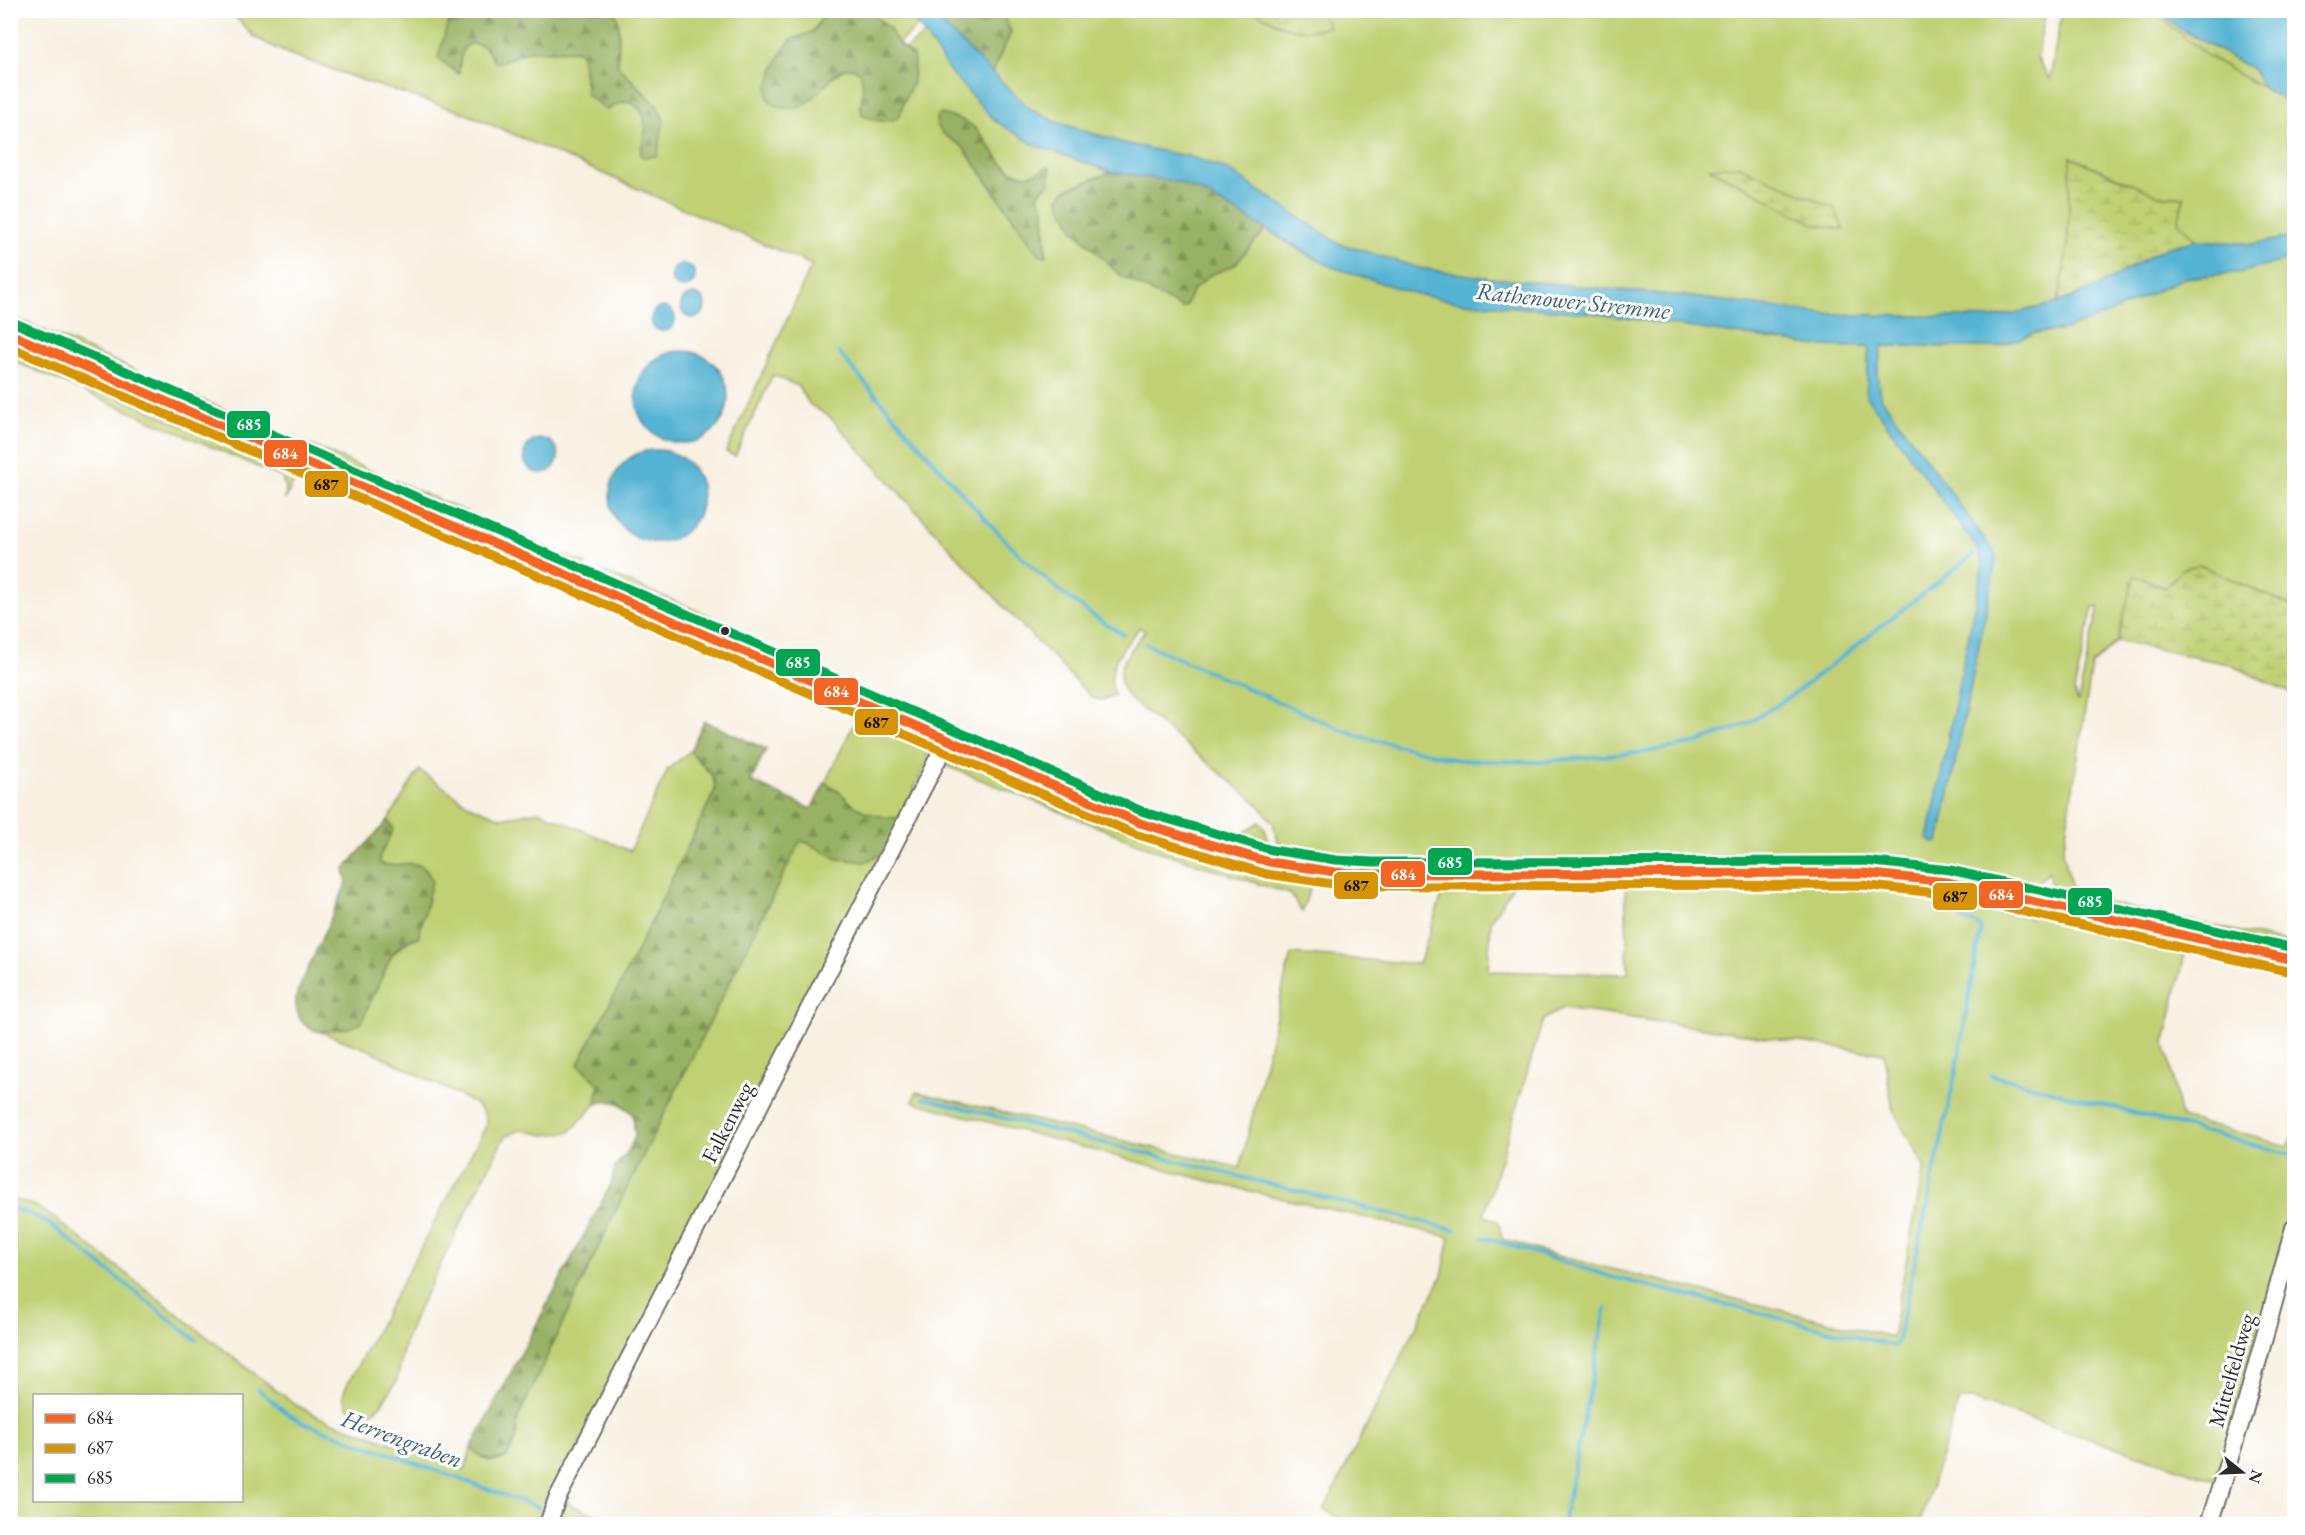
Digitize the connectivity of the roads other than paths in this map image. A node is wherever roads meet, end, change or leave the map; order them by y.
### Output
1 (10, 334) edge
2 (948, 741) junction
3 (2295, 960) edge
4 (2295, 1228) edge
5 (548, 1524) edge
6 (2209, 1524) edge

1 - 2 main road
2 - 3 main road
2 - 5 street, Falkenweg
4 - 6 street, Mittelfeldweg

